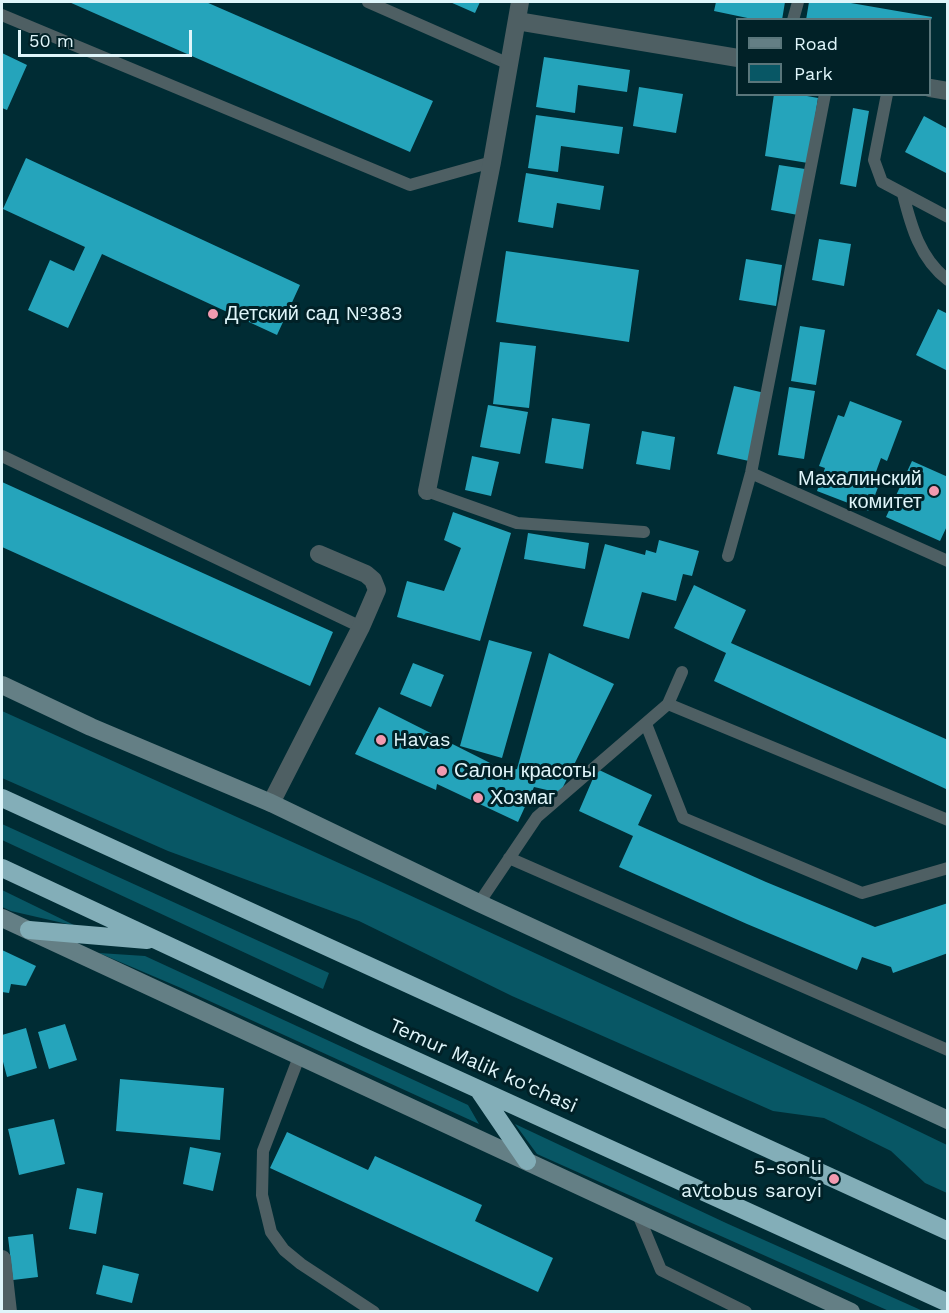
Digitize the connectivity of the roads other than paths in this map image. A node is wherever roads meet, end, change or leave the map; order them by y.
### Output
1 (368, 2) edge
2 (520, 2) edge
3 (798, 2) edge
4 (2, 15) edge
5 (794, 18) edge
6 (517, 21) junction
7 (736, 58) edge
8 (509, 64) junction
9 (931, 88) edge
10 (948, 91) edge
11 (825, 96) edge
12 (887, 96) edge
13 (492, 162) junction
14 (903, 194) junction
15 (948, 217) edge
16 (948, 280) edge
17 (2, 456) edge
18 (752, 473) junction
19 (427, 491) joint
20 (644, 532) dead end
21 (320, 554) dead end
22 (728, 556) dead end
23 (948, 561) edge
24 (361, 627) junction
25 (682, 672) dead end
26 (2, 685) edge
27 (668, 704) junction
28 (646, 724) junction
29 (2, 798) edge
30 (271, 803) junction
31 (948, 820) edge
32 (509, 858) junction
33 (2, 868) edge
34 (948, 868) edge
35 (479, 903) junction
36 (2, 918) edge
37 (29, 930) junction
38 (161, 942) junction
39 (948, 1050) edge
40 (299, 1057) junction
41 (477, 1087) junction
42 (948, 1120) edge
43 (527, 1161) junction
44 (637, 1211) junction
45 (948, 1231) edge
46 (2, 1259) edge
47 (948, 1303) edge
48 (824, 1306) edge
49 (8, 1311) edge
50 (374, 1311) edge
51 (746, 1311) edge
52 (852, 1311) edge

1 - 8 lane
2 - 6 street
3 - 5 lane
4 - 13 lane
6 - 7 street
6 - 8 street
8 - 13 street
9 - 10 street
11 - 18 lane
12 - 14 lane
13 - 19 street
14 - 15 lane
14 - 16 lane
17 - 24 lane
18 - 22 lane
18 - 23 lane
19 - 20 lane
21 - 24 street
24 - 30 street
25 - 27 lane
26 - 30 street
27 - 28 lane
27 - 31 lane
28 - 32 lane
28 - 34 lane
29 - 45 highway
30 - 35 street
32 - 35 lane
32 - 39 lane
33 - 38 highway, Temur Malik ko'chasi
35 - 42 street
36 - 37 street
37 - 38 highway
37 - 40 street
38 - 41 highway, Temur Malik ko'chasi
40 - 43 street
40 - 50 lane
41 - 43 highway
41 - 47 highway, Temur Malik ko'chasi
43 - 44 street
44 - 48 street
44 - 51 lane
46 - 49 street
48 - 52 street

